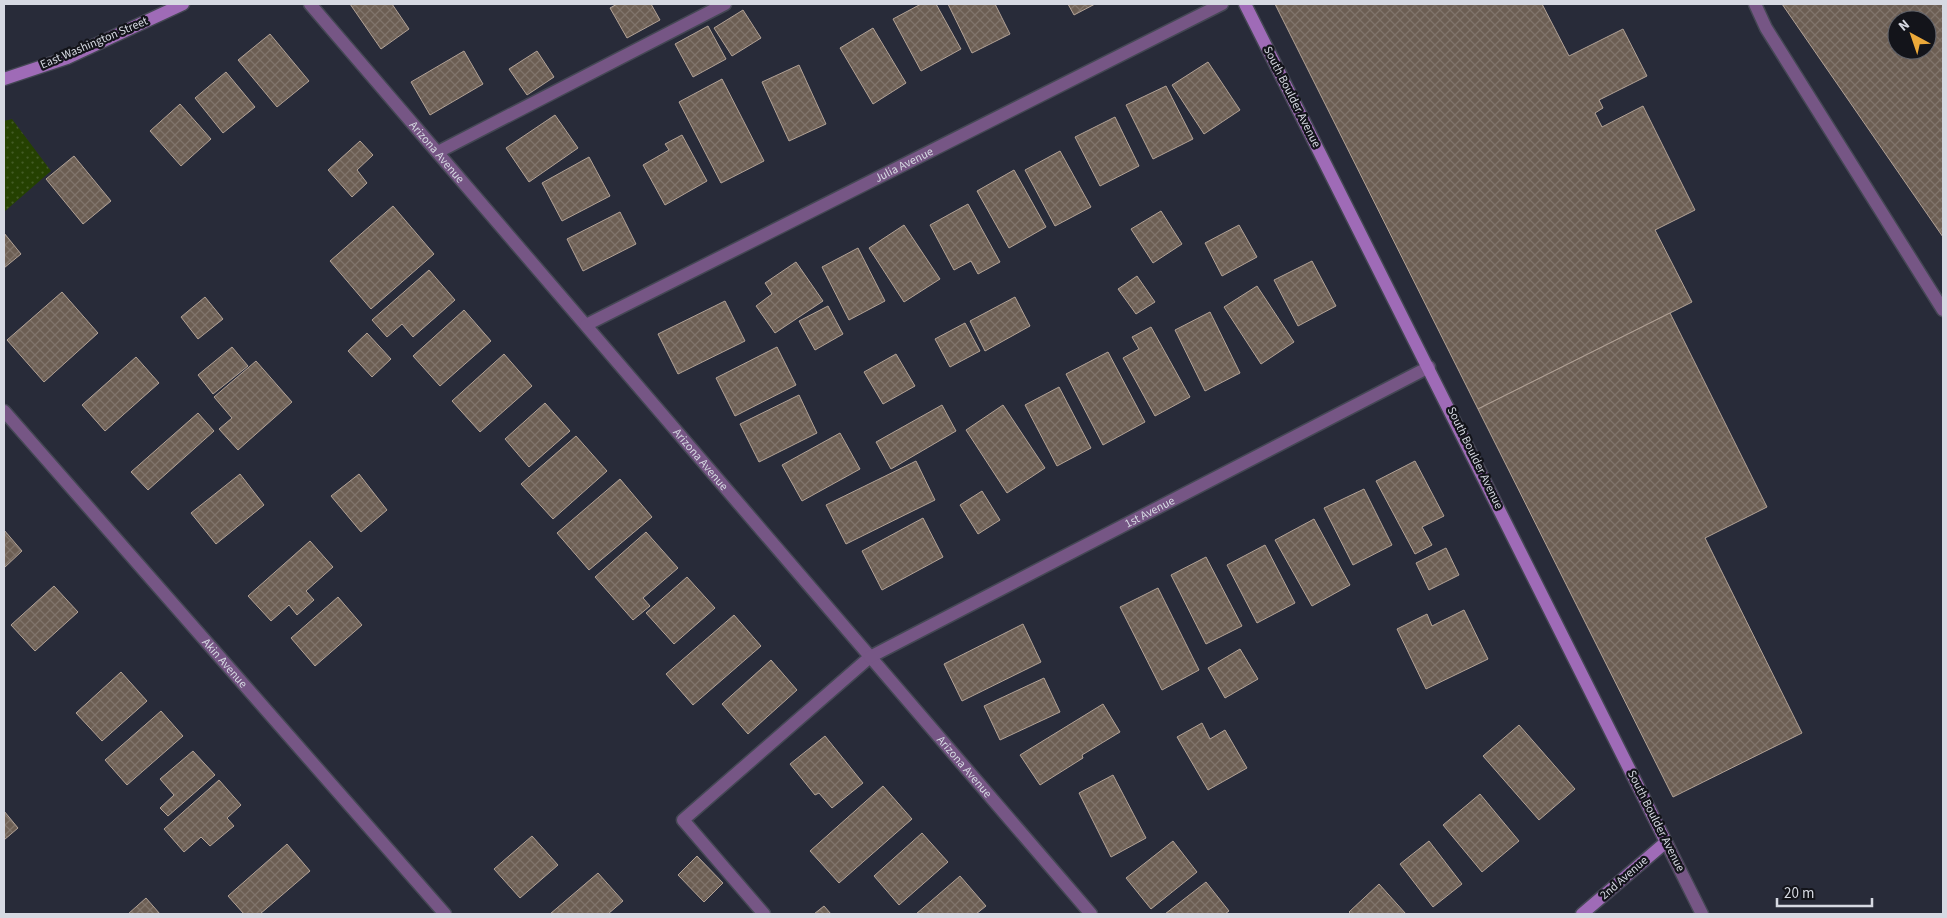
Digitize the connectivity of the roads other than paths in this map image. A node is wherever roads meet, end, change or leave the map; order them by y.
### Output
1 (183, 4) edge
2 (310, 4) edge
3 (725, 4) edge
4 (1222, 4) edge
5 (1245, 4) edge
6 (1755, 4) edge
7 (4, 79) edge
8 (438, 152) junction
9 (1943, 310) edge
10 (586, 325) junction
11 (1429, 367) junction
12 (4, 411) edge
13 (870, 657) junction
14 (1666, 842) junction
15 (445, 914) edge
16 (764, 914) edge
17 (1091, 914) edge
18 (1582, 914) edge
19 (1702, 914) edge

1 - 7 street, East Washington Street
2 - 8 street, Arizona Avenue
3 - 8 street
4 - 10 street, Julia Avenue
5 - 11 street, South Boulder Avenue
6 - 9 street
8 - 10 street, Arizona Avenue
10 - 13 street, Arizona Avenue
11 - 13 street, 1st Avenue
11 - 14 street, South Boulder Avenue
12 - 15 street, Akin Avenue
13 - 16 street, 1st Avenue
13 - 17 street, Arizona Avenue
14 - 18 street, 2nd Avenue
14 - 19 street, South Boulder Avenue

